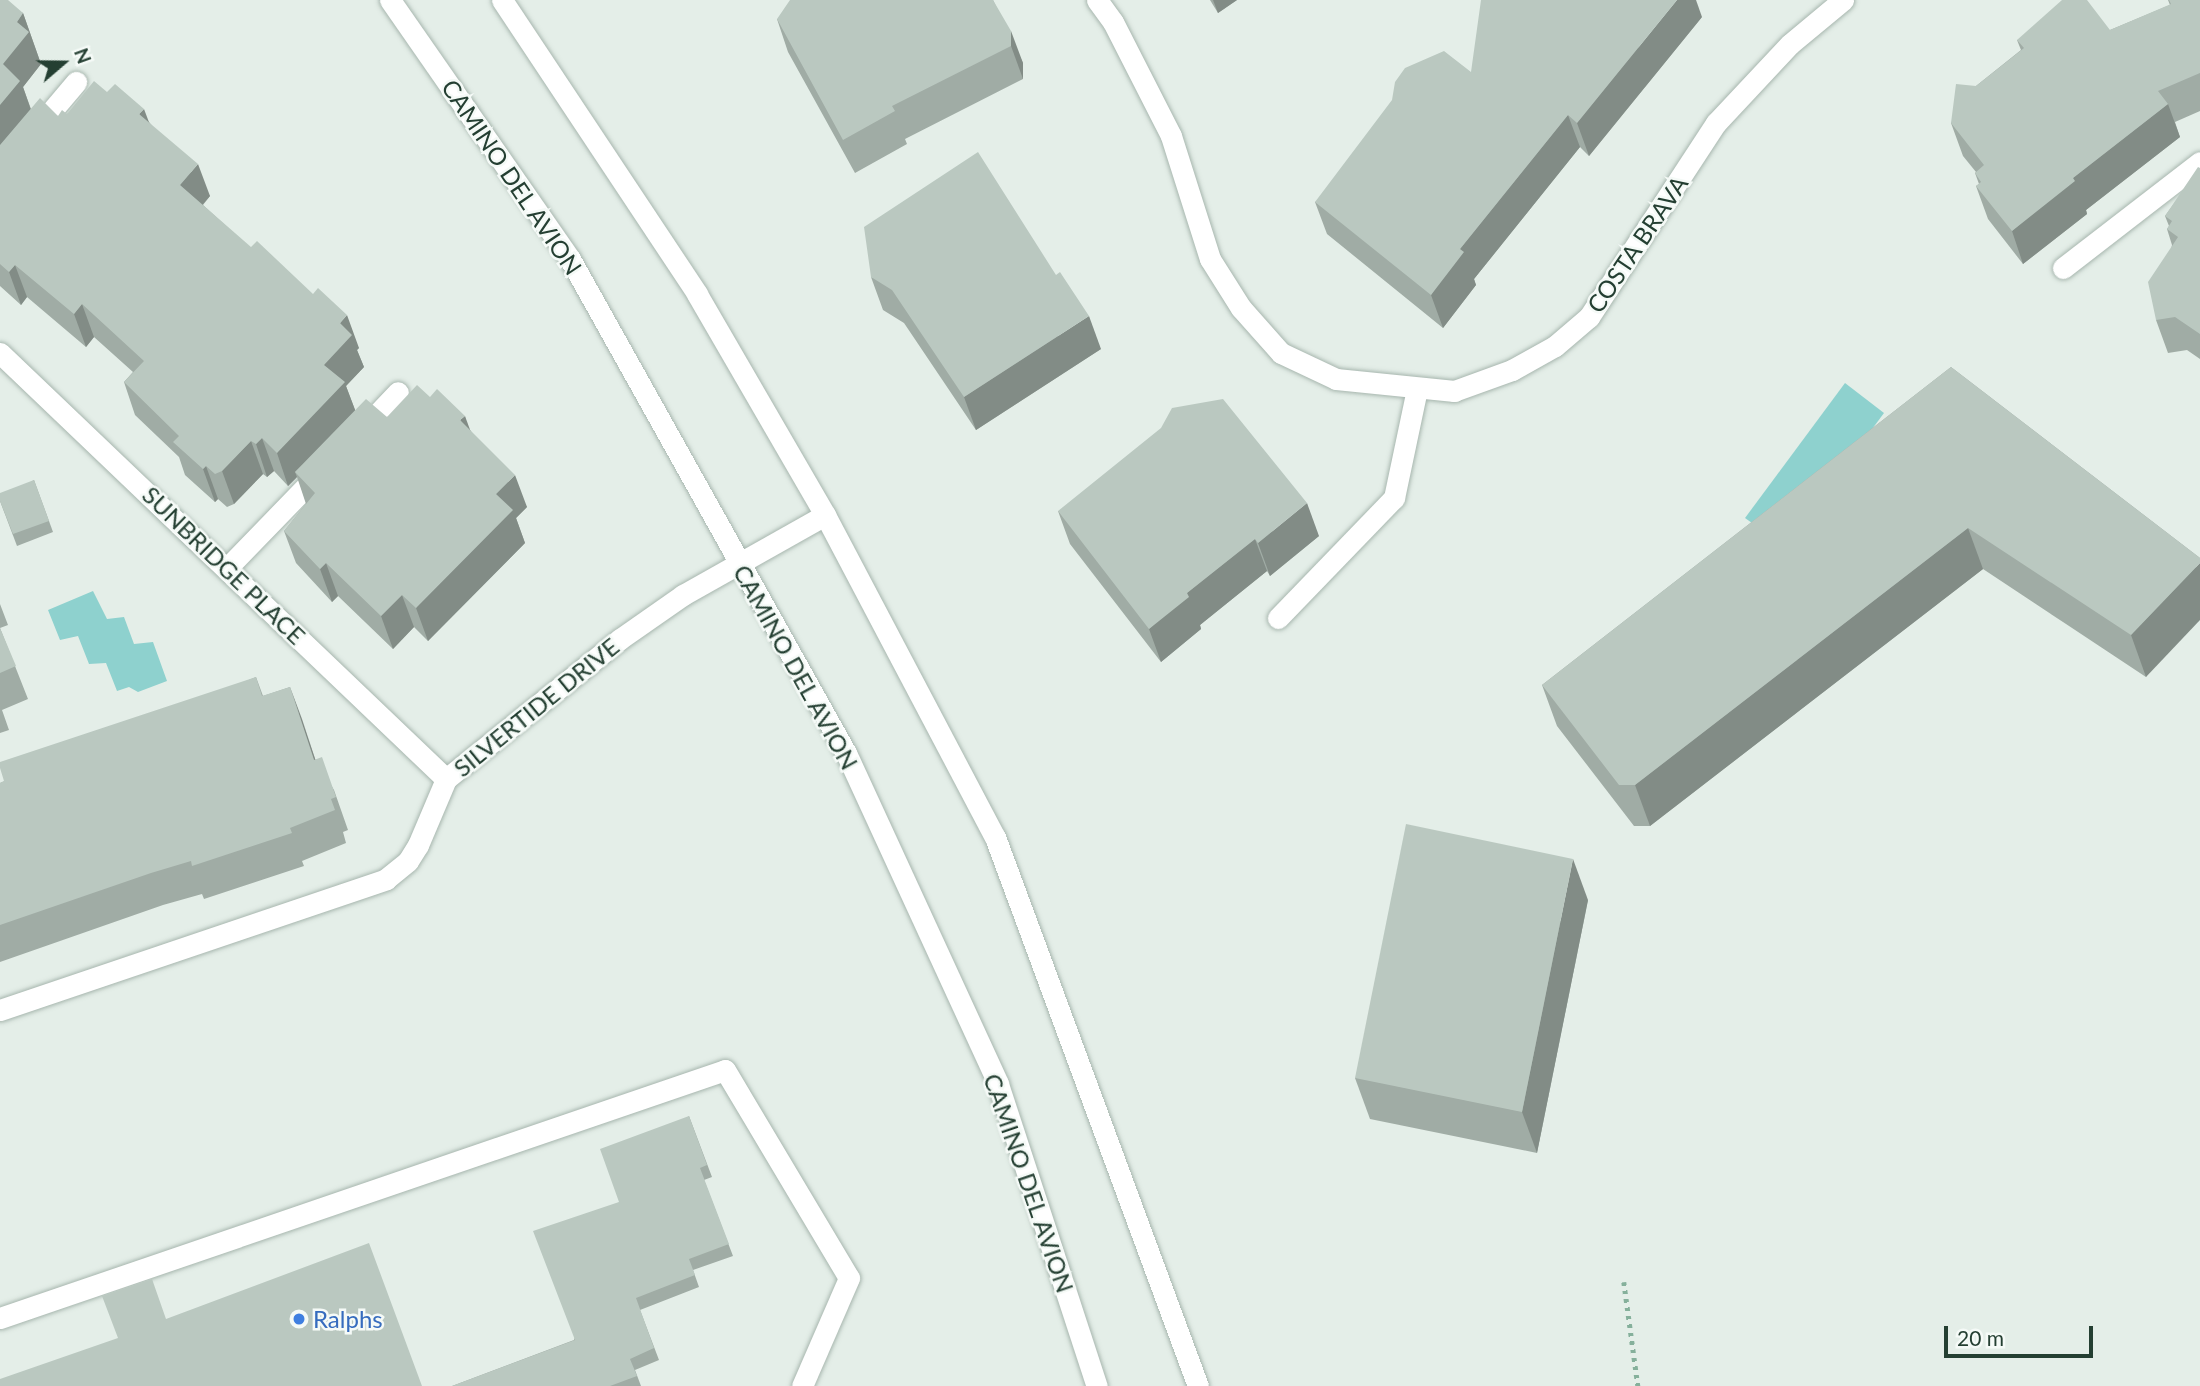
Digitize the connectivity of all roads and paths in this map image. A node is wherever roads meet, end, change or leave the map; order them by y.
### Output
1 (390, 0) edge
2 (502, 0) edge
3 (1097, 0) edge
4 (1843, 0) edge
5 (76, 82) dead end
6 (2200, 162) edge
7 (0, 172) edge
8 (2063, 268) dead end
9 (0, 353) edge
10 (1417, 389) junction
11 (398, 392) dead end
12 (825, 515) junction
13 (740, 564) junction
14 (228, 567) junction
15 (1279, 618) dead end
16 (446, 779) junction
17 (0, 1010) edge
18 (1624, 1282) dead end
19 (0, 1318) edge
20 (802, 1386) edge
21 (1097, 1386) edge
22 (1198, 1386) edge
23 (1638, 1386) edge

1 - 13 street, CAMINO DEL AVION
2 - 12 street
3 - 10 street, COSTA BRAVA
4 - 10 street, COSTA BRAVA
5 - 7 street
6 - 8 street
9 - 14 street, SUNBRIDGE PLACE
10 - 15 street
11 - 14 street
12 - 13 street, SILVERTIDE DRIVE
12 - 22 street
13 - 16 street, SILVERTIDE DRIVE
13 - 21 street, CAMINO DEL AVION
14 - 16 street, SUNBRIDGE PLACE
16 - 17 street, SILVERTIDE DRIVE
18 - 23 path
19 - 20 street

